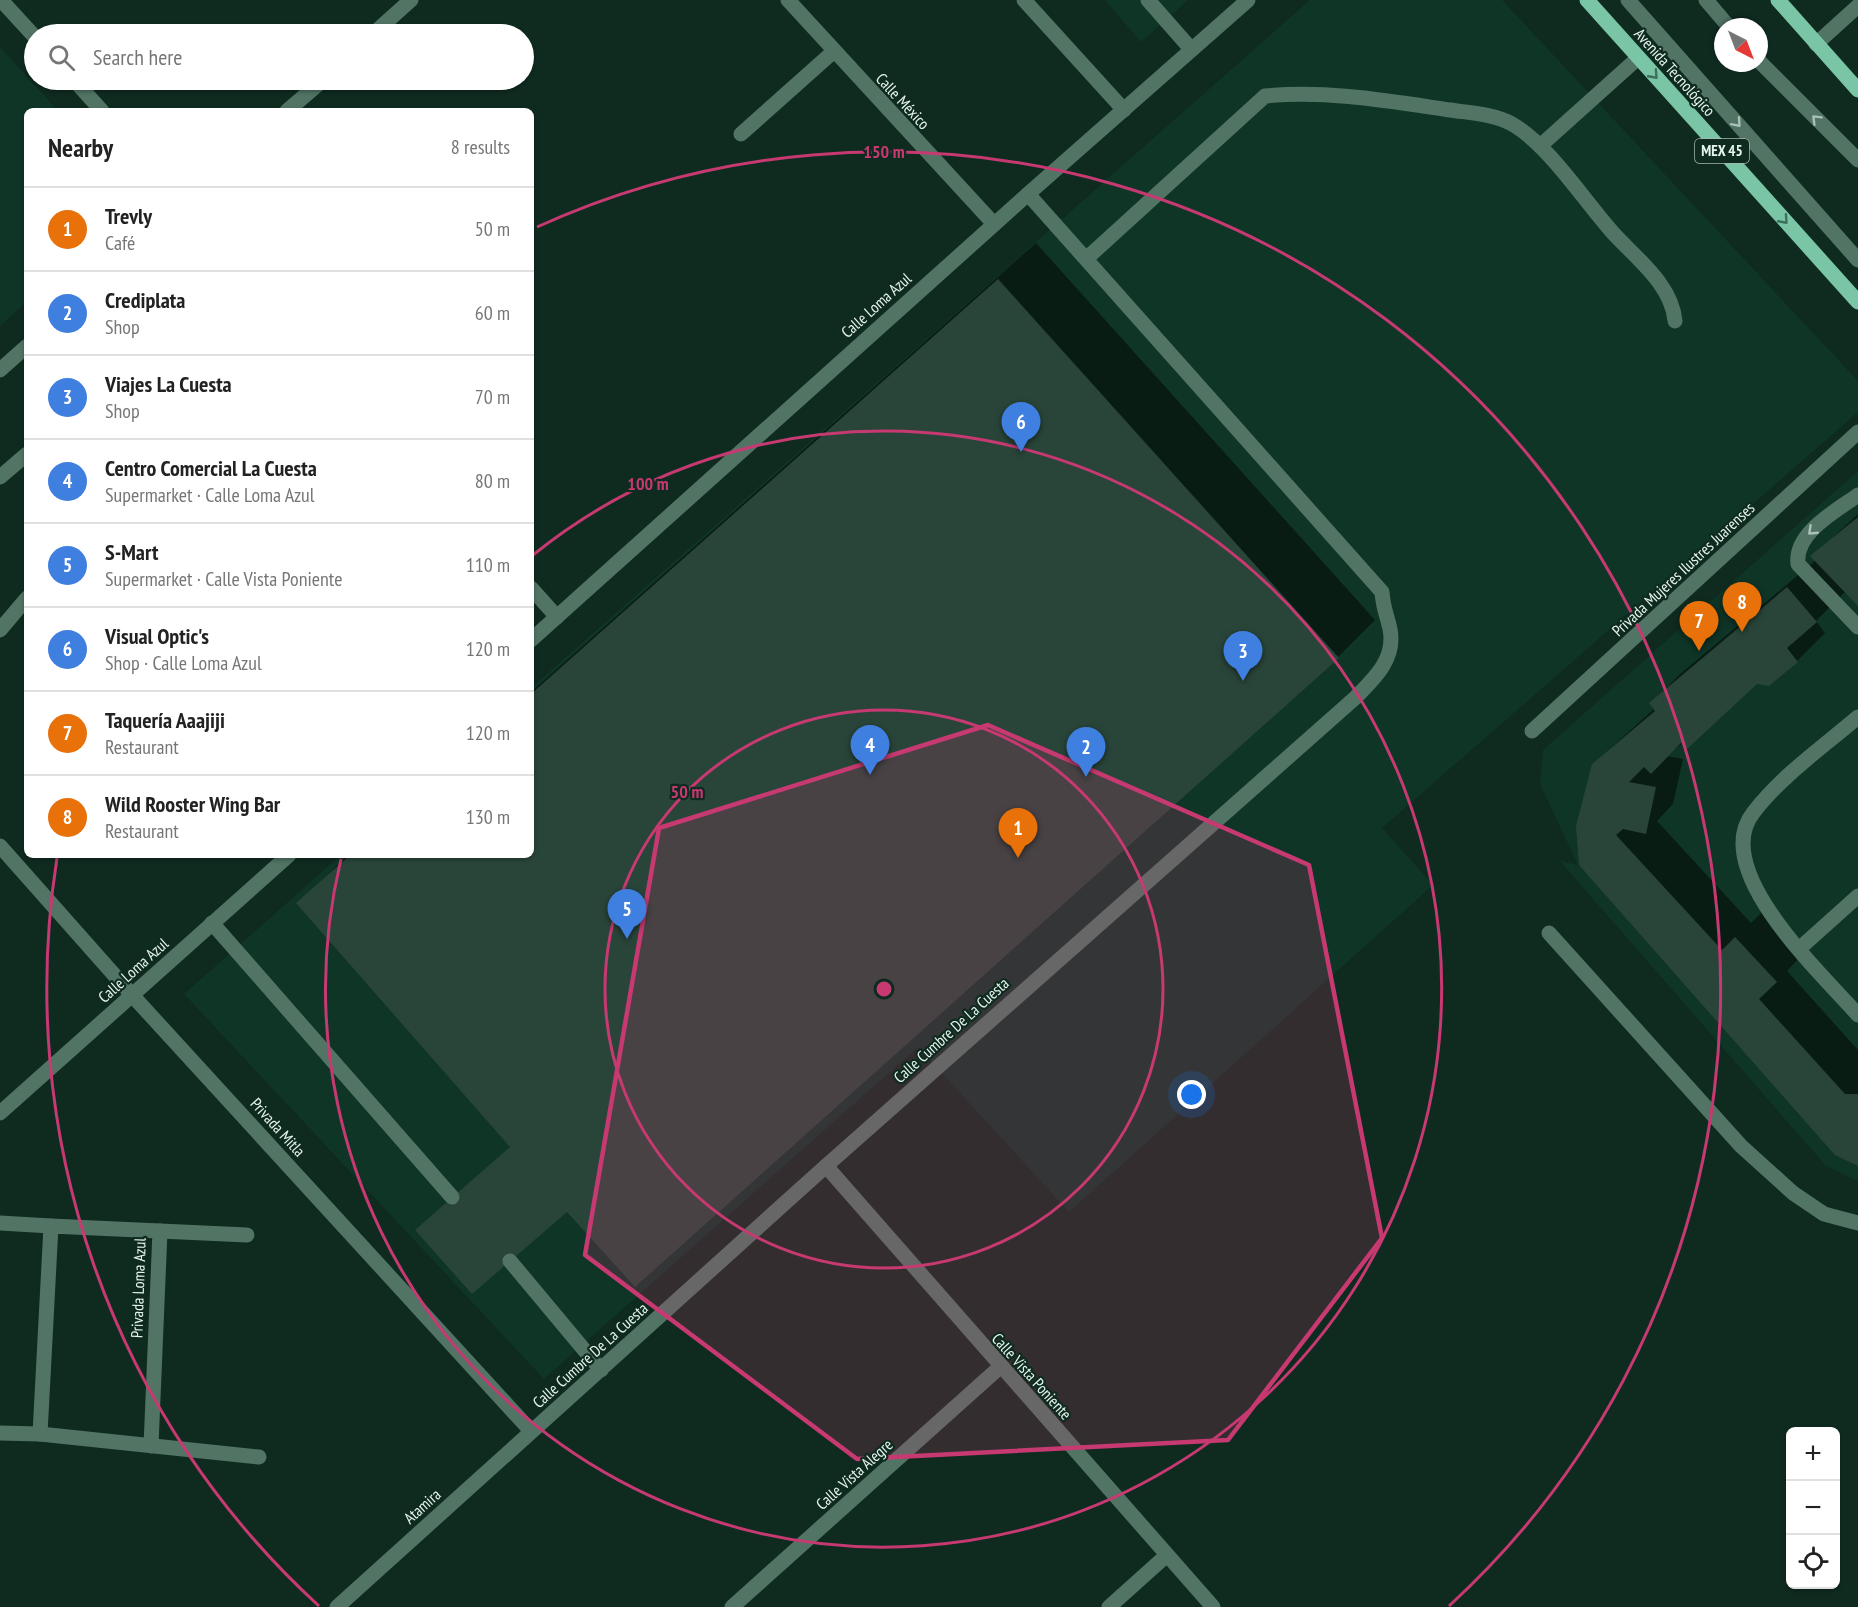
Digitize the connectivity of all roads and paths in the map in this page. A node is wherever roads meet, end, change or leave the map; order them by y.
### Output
1 (2, 0) edge
2 (411, 0) edge
3 (788, 0) edge
4 (1024, 0) edge
5 (1148, 0) edge
6 (1248, 0) edge
7 (1587, 0) edge
8 (1628, 0) edge
9 (1706, 0) edge
10 (1778, 0) edge
11 (1855, 0) edge
12 (1858, 5) edge
13 (1721, 18) edge
14 (384, 24) edge
15 (24, 25) edge
16 (1816, 44) junction
17 (1191, 50) junction
18 (833, 52) junction
19 (1638, 58) junction
20 (1768, 70) edge
21 (83, 90) edge
22 (311, 90) edge
23 (1858, 90) edge
24 (99, 108) edge
25 (290, 108) edge
26 (1124, 110) junction
27 (741, 134) dead end
28 (1540, 146) junction
29 (1858, 160) edge
30 (1028, 194) junction
31 (994, 224) junction
32 (1087, 258) junction
33 (1858, 260) edge
34 (1858, 302) edge
35 (1675, 321) dead end
36 (24, 349) edge
37 (0, 370) edge
38 (1858, 432) edge
39 (24, 457) edge
40 (0, 477) edge
41 (1858, 495) edge
42 (534, 591) edge
43 (24, 602) edge
44 (557, 617) junction
45 (1858, 627) edge
46 (0, 630) edge
47 (534, 637) edge
48 (1858, 717) edge
49 (1532, 731) dead end
50 (0, 846) edge
51 (286, 858) edge
52 (1858, 896) edge
53 (212, 923) junction
54 (1549, 933) dead end
55 (1800, 948) junction
56 (132, 995) junction
57 (1858, 1015) edge
58 (0, 1113) edge
59 (826, 1166) junction
60 (453, 1197) dead end
61 (0, 1223) edge
62 (1858, 1223) edge
63 (51, 1226) junction
64 (160, 1231) junction
65 (247, 1235) dead end
66 (510, 1261) dead end
67 (1000, 1367) junction
68 (601, 1370) junction
69 (531, 1431) junction
70 (0, 1433) edge
71 (40, 1434) junction
72 (151, 1446) junction
73 (260, 1457) dead end
74 (1167, 1555) junction
75 (338, 1607) edge
76 (732, 1607) edge
77 (1109, 1607) edge
78 (1213, 1607) edge

1 - 15 street
2 - 14 street
3 - 18 street, Calle México
4 - 26 street
5 - 17 street
6 - 17 street, Calle Loma Azul
7 - 19 main road, Avenida Tecnológico / MEX 45
8 -> 33 street
9 - 13 street
10 - 16 main road
11 - 12 street
12 - 16 street
16 - 23 main road
17 - 26 street, Calle Loma Azul
18 - 27 street
18 - 31 street, Calle México
19 - 28 street
19 -> 34 main road, Avenida Tecnológico / MEX 45
29 -> 20 street
21 - 24 street
22 - 25 street
26 - 30 street, Calle Loma Azul
28 - 32 street
28 - 35 street
30 - 31 street, Calle Loma Azul
30 - 32 street
31 - 44 street, Calle Loma Azul
32 - 59 street, Calle Cumbre De La Cuesta
36 - 37 street
38 - 49 street, Privada Mujeres Ilustres Juarenses
39 - 40 street
41 -> 45 street
42 - 44 street
43 - 46 street
44 - 47 street, Calle Loma Azul
48 - 55 street
50 - 56 street, Privada Mitla
51 - 53 street, Calle Loma Azul
52 - 55 street
53 - 56 street, Calle Loma Azul
53 - 60 street
54 - 62 street
55 - 57 street
56 - 58 street, Calle Loma Azul
56 - 69 street, Privada Mitla
59 - 67 street, Calle Vista Poniente
59 - 68 street, Calle Cumbre De La Cuesta
61 - 63 street, Privada Loma Azul
63 - 64 street, Privada Loma Azul
63 - 71 street
64 - 65 street
64 - 72 street, Privada Loma Azul
66 - 68 street
67 - 74 street, Calle Vista Poniente
67 - 76 street, Calle Vista Alegre
68 - 69 street, Calle Cumbre De La Cuesta
69 - 75 street, Atamira
70 - 71 street
71 - 72 street
72 - 73 street
74 - 77 street
74 - 78 street, Calle Vista Poniente

